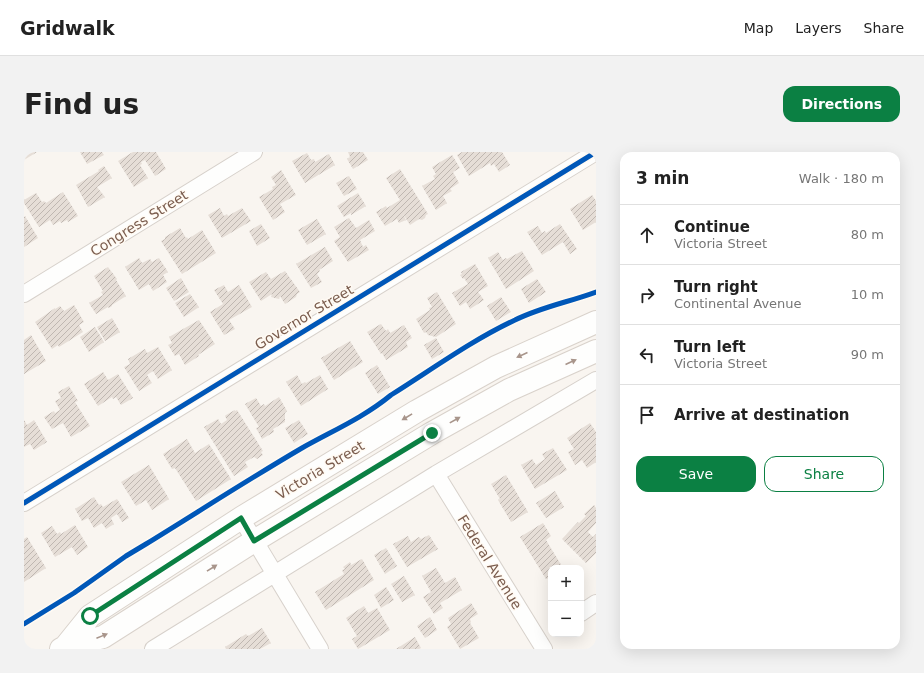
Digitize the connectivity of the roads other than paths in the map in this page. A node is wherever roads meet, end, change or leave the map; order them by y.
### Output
1 (254, 152) edge
2 (596, 152) edge
3 (24, 294) edge
4 (596, 322) edge
5 (596, 351) edge
6 (596, 380) edge
7 (436, 474) junction
8 (24, 503) edge
9 (241, 518) junction
10 (254, 541) junction
11 (274, 575) junction
12 (596, 603) edge
13 (584, 611) edge
14 (545, 640) edge
15 (63, 648) edge
16 (153, 649) edge
17 (320, 649) edge

1 - 3 street, Congress Street
2 - 8 street, Governor Street
4 -> 9 main road, Victoria Street
10 -> 5 main road, Victoria Street
6 - 7 street
7 - 11 street
7 - 14 street, Federal Avenue
9 - 10 street
9 - 15 main road, Victoria Street
10 - 11 street
15 -> 10 main road, Victoria Street
11 - 16 street
11 - 17 street
12 - 13 street

